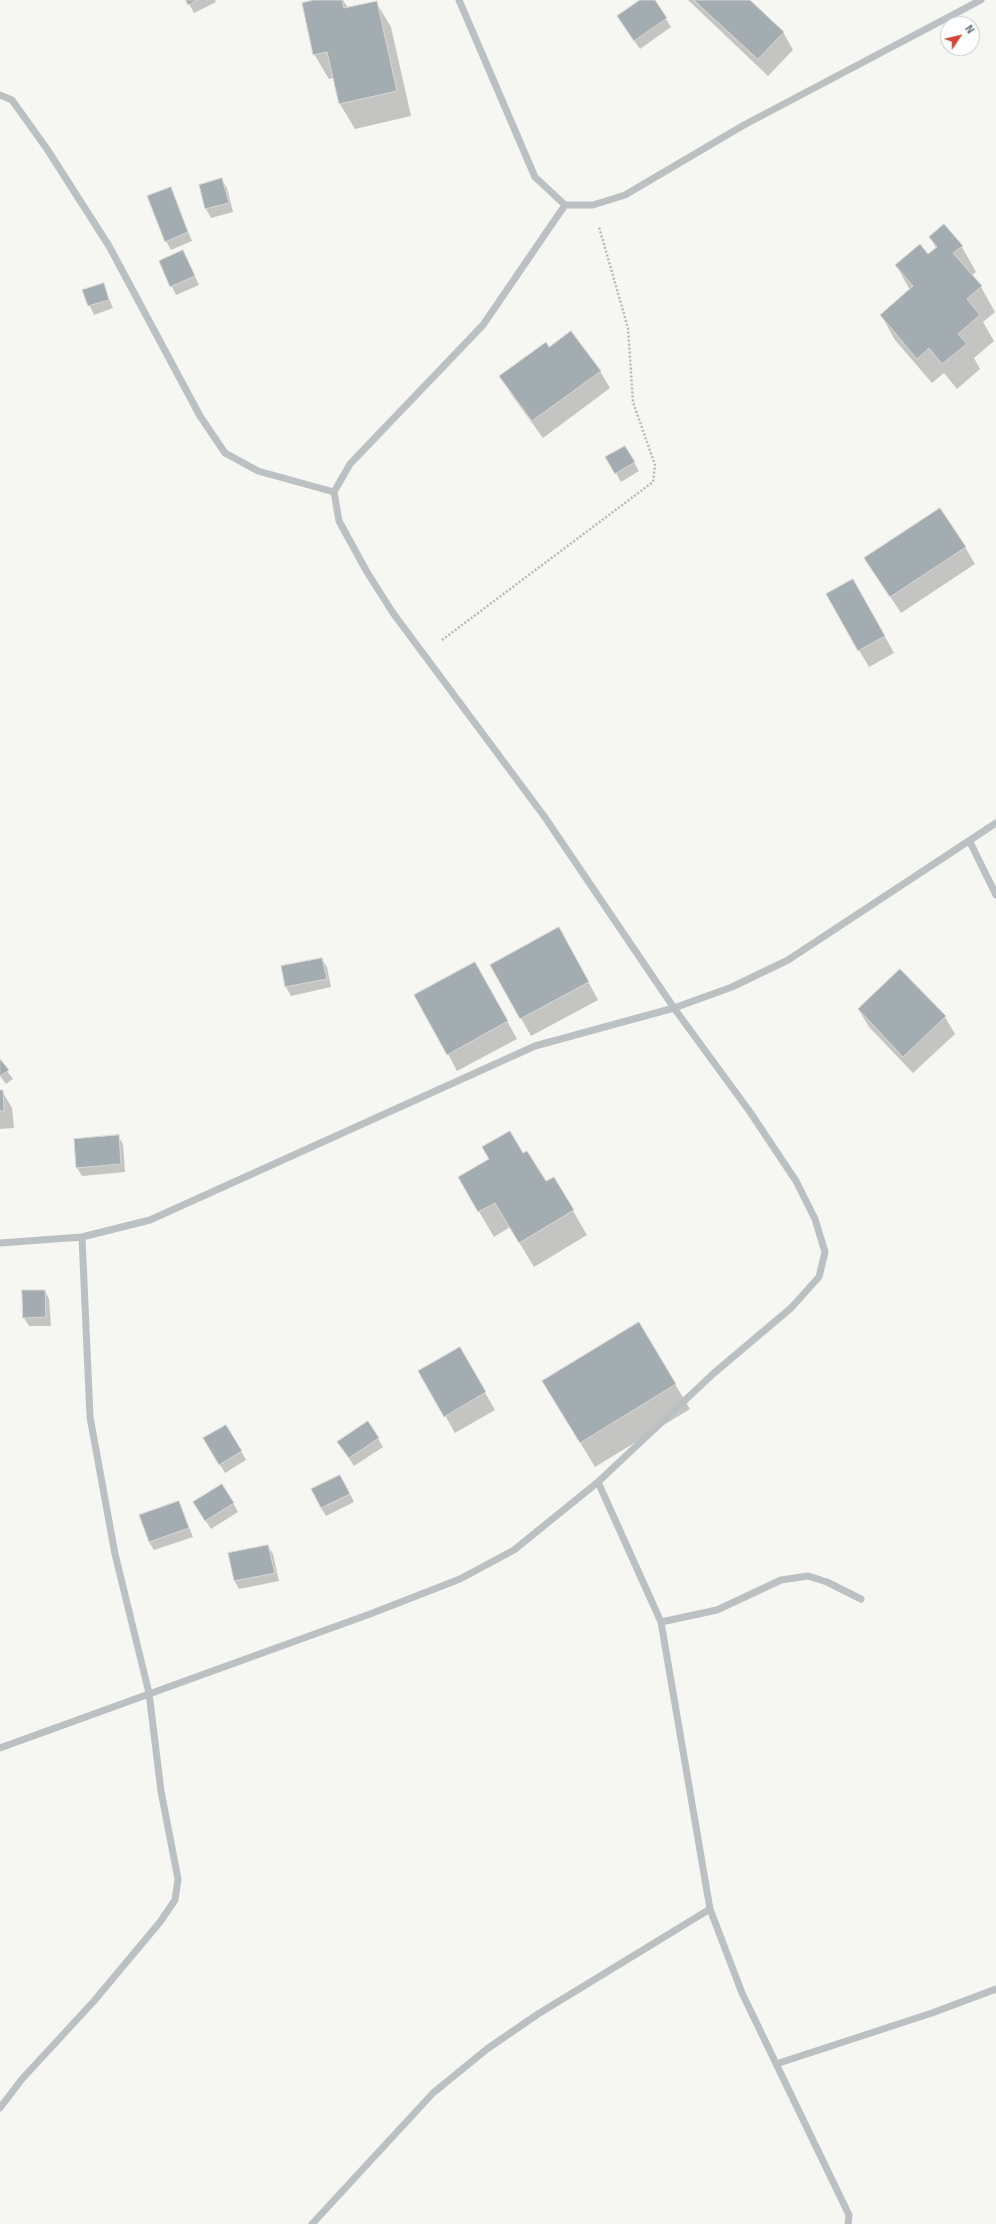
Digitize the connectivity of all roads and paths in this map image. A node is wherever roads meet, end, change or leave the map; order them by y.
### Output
1 (460, 0) edge
2 (982, 0) edge
3 (0, 94) edge
4 (565, 205) junction
5 (593, 205) junction
6 (334, 492) junction
7 (423, 655) junction
8 (996, 823) edge
9 (970, 842) junction
10 (996, 895) edge
11 (674, 1008) junction
12 (82, 1237) junction
13 (0, 1243) edge
14 (598, 1482) junction
15 (861, 1599) dead end
16 (661, 1622) junction
17 (150, 1693) junction
18 (0, 1748) edge
19 (710, 1909) junction
20 (996, 1989) edge
21 (776, 2064) junction
22 (0, 2108) edge
23 (312, 2224) edge
24 (848, 2224) edge

1 - 4 street
2 - 5 street
3 - 6 street
4 - 5 street
4 - 6 street
5 - 7 path
6 - 7 street
7 - 11 street
8 - 9 street
9 - 10 street
9 - 11 street
11 - 12 street
11 - 14 street
12 - 13 street
12 - 17 street
14 - 16 street
14 - 17 street
15 - 16 street
16 - 19 street
17 - 18 street
17 - 22 street
19 - 21 street
19 - 23 street
20 - 21 street
21 - 24 street

